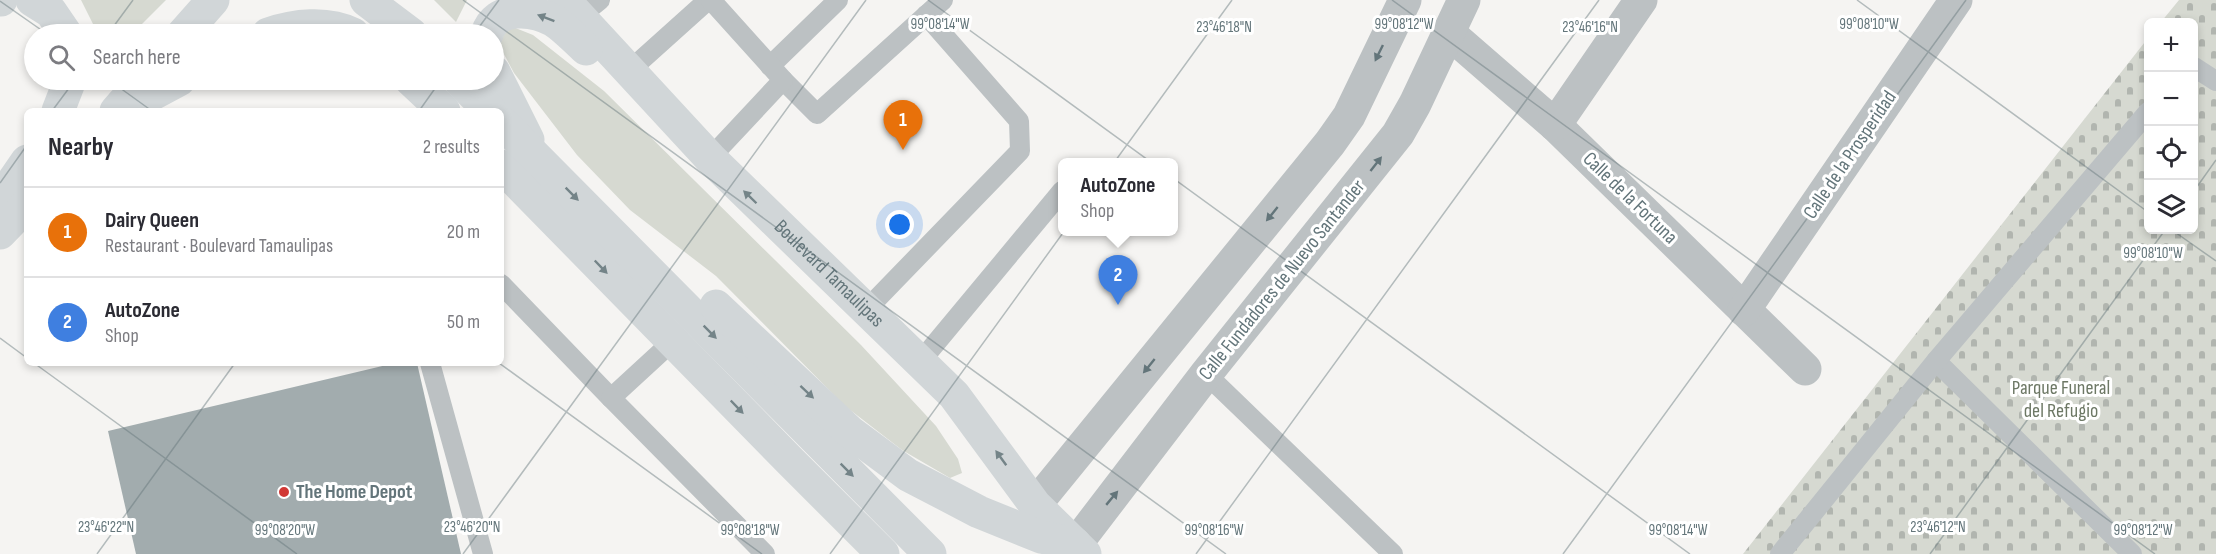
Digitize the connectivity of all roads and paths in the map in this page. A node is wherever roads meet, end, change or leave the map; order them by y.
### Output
1 (32, 0) edge
2 (213, 0) edge
3 (366, 0) edge
4 (709, 0) edge
5 (838, 0) edge
6 (943, 0) edge
7 (1405, 0) edge
8 (1464, 0) edge
9 (1641, 0) edge
10 (1956, 0) edge
11 (581, 6) edge
12 (926, 15) junction
13 (59, 24) edge
14 (192, 24) edge
15 (398, 24) edge
16 (493, 24) edge
17 (1449, 33) junction
18 (2198, 69) edge
19 (629, 71) junction
20 (776, 73) junction
21 (2216, 81) edge
22 (66, 90) edge
23 (134, 90) edge
24 (160, 90) edge
25 (422, 90) edge
26 (469, 90) edge
27 (499, 90) edge
28 (59, 108) edge
29 (119, 108) edge
30 (127, 108) edge
31 (441, 108) edge
32 (487, 108) edge
33 (503, 108) edge
34 (504, 111) edge
35 (2144, 117) edge
36 (1555, 125) junction
37 (504, 130) edge
38 (710, 159) junction
39 (24, 165) edge
40 (519, 169) edge
41 (1058, 196) edge
42 (0, 200) edge
43 (24, 208) edge
44 (0, 233) edge
45 (633, 255) junction
46 (504, 287) edge
47 (866, 310) junction
48 (1744, 310) junction
49 (673, 341) junction
50 (1936, 361) junction
51 (920, 362) junction
52 (431, 366) edge
53 (1805, 369) dead end
54 (1206, 374) junction
55 (610, 398) junction
56 (814, 437) junction
57 (790, 462) junction
58 (1035, 505) junction
59 (1043, 546) edge
60 (1080, 549) edge
61 (483, 554) edge
62 (765, 554) edge
63 (883, 554) edge
64 (930, 554) edge
65 (1393, 554) edge
66 (1780, 554) edge
67 (2132, 554) edge

1 - 13 main road
2 - 14 main road
3 - 15 main road
4 - 19 lane
4 - 20 lane
5 - 20 lane
6 - 12 lane
7 -> 58 street
8 - 17 street, Calle Fundadores de Nuevo Santander
9 - 36 street
10 - 48 street, Calle de la Prosperidad
11 - 19 main road, Boulevard Tamaulipas
12 - 20 lane
12 - 47 lane
19 -> 16 main road
17 - 36 street, Calle de la Fortuna
54 -> 17 street, Calle Fundadores de Nuevo Santander
18 - 21 lane
19 - 38 main road, Boulevard Tamaulipas
20 - 38 lane
22 - 28 main road
23 - 29 main road
24 - 30 main road
25 - 31 main road
26 - 32 main road
27 - 33 main road
34 - 40 main road
35 - 50 lane
36 - 48 street, Calle de la Fortuna
37 - 40 main road
47 -> 38 main road, Boulevard Tamaulipas
39 - 42 main road
40 -> 45 main road
40 -> 49 main road
41 - 51 lane
43 - 44 main road
45 -> 56 main road
45 -> 59 main road
46 - 55 lane
47 - 51 main road, Boulevard Tamaulipas
48 - 53 street, Calle de la Fortuna
49 - 55 lane
49 -> 57 main road
50 - 66 lane
50 - 67 lane
58 -> 51 main road, Boulevard Tamaulipas
52 - 61 lane
60 -> 54 street, Calle Fundadores de Nuevo Santander
54 - 65 lane
55 - 62 lane
56 - 57 main road
56 -> 64 main road
57 - 63 main road
58 - 59 main road
58 - 60 main road, Boulevard Tamaulipas
59 - 60 main road

